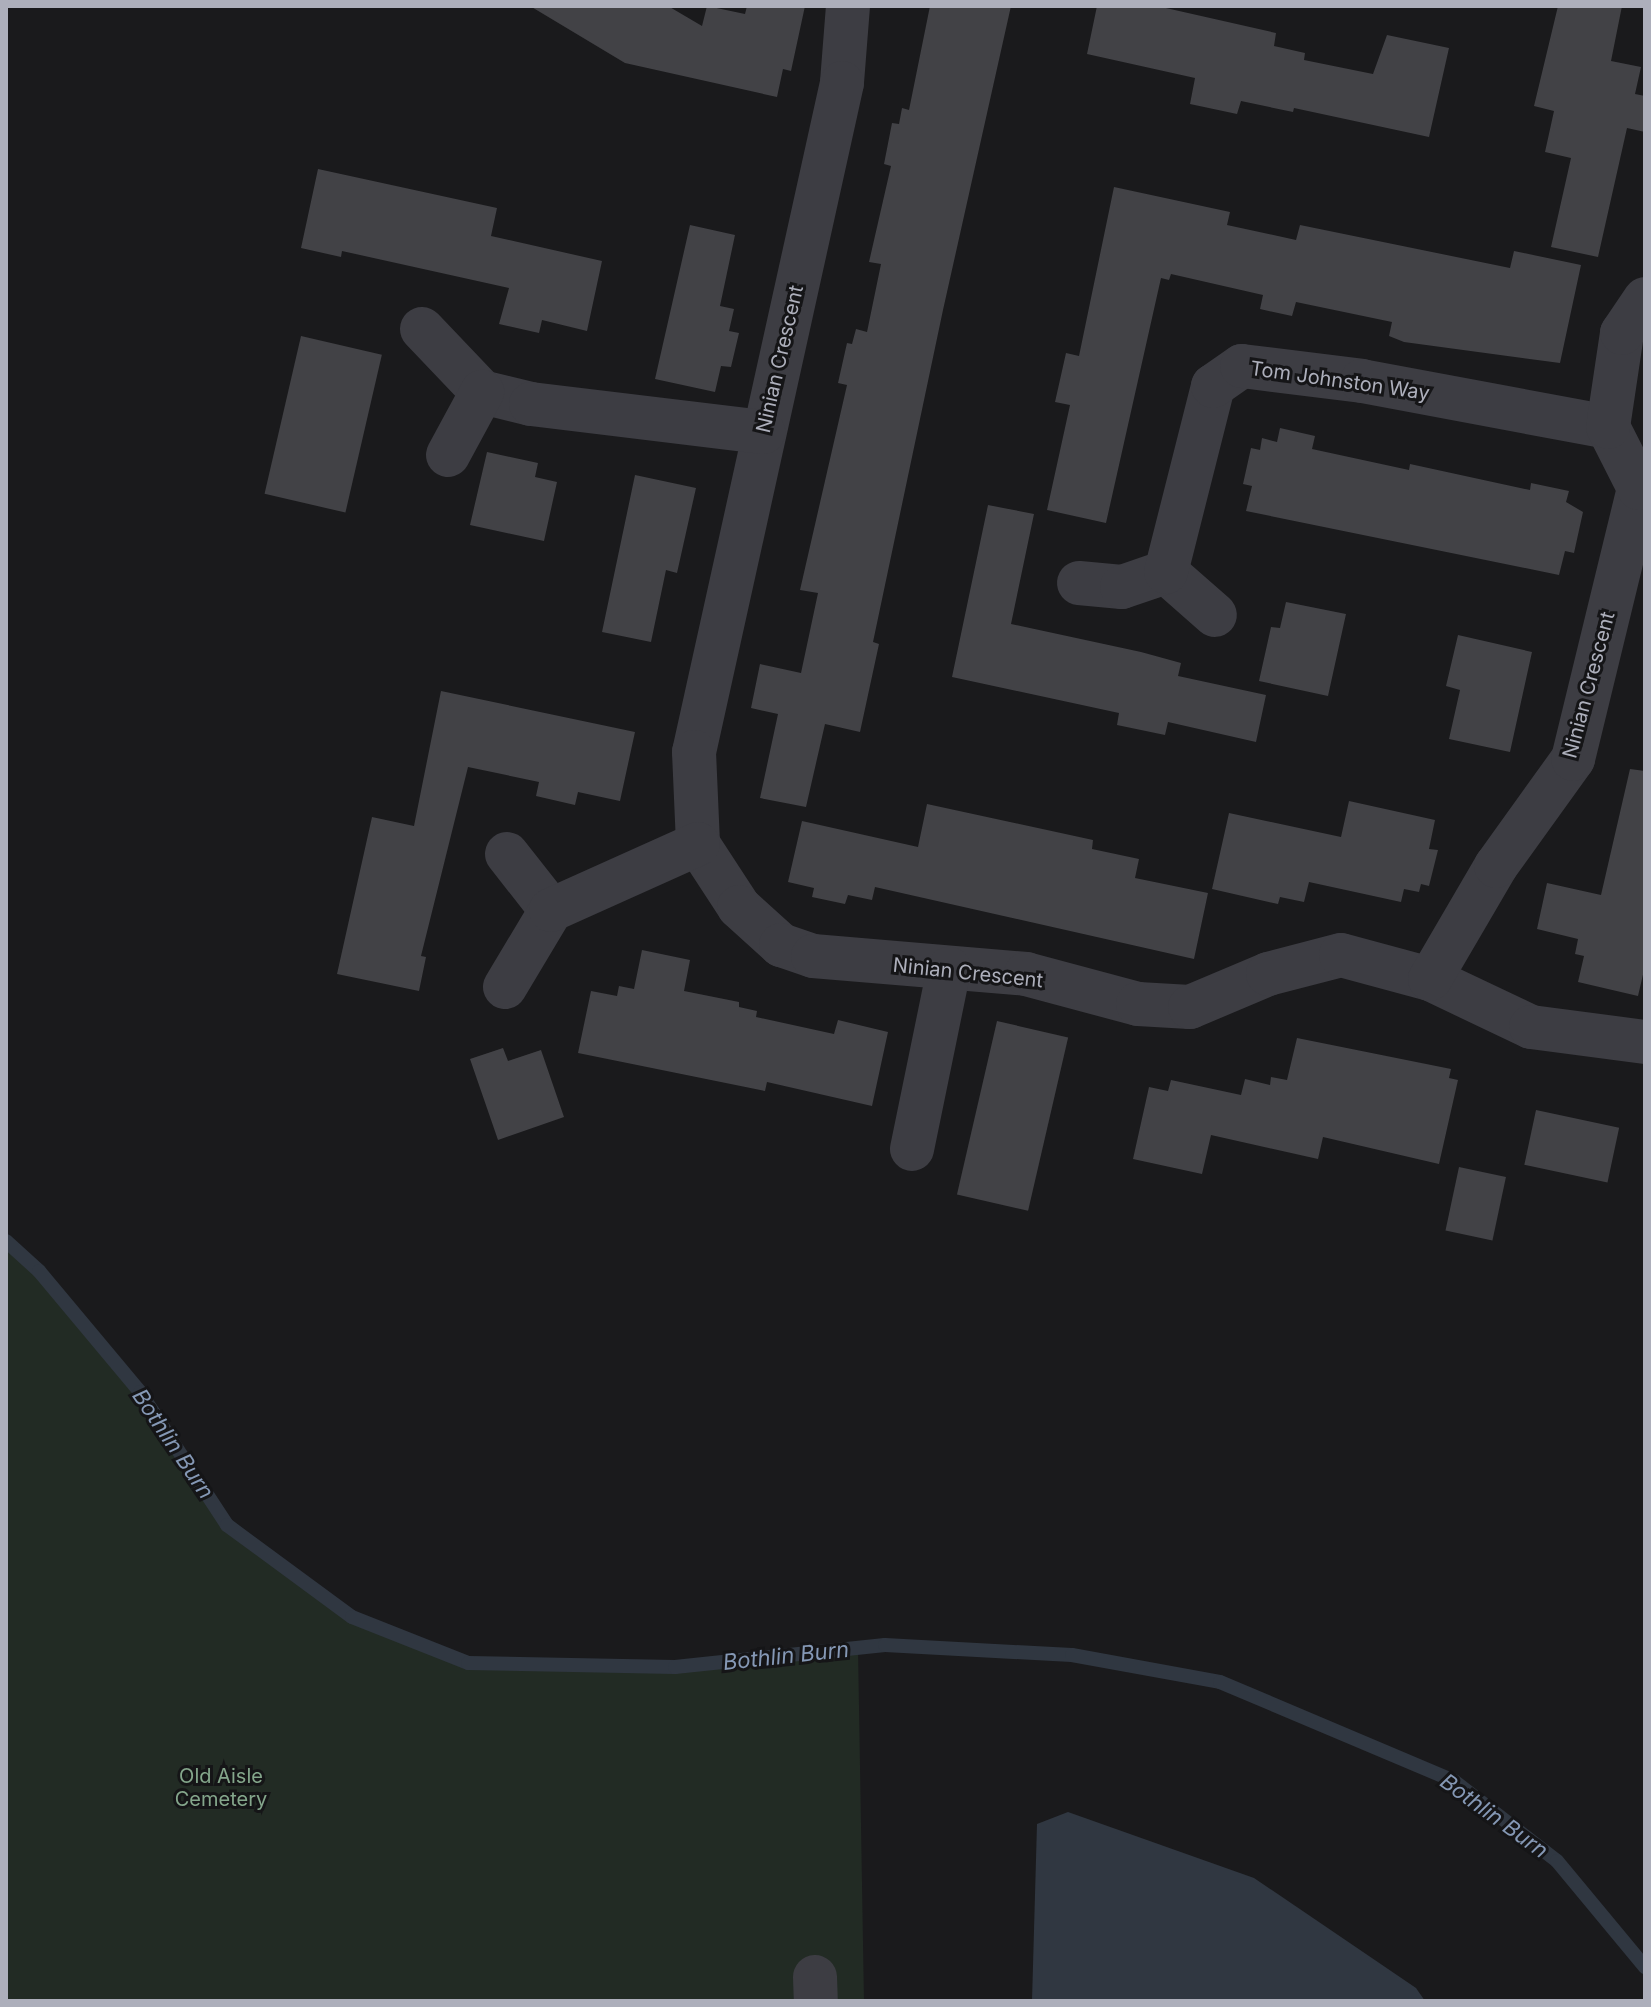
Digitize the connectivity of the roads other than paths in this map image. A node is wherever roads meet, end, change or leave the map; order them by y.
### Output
1 (848, 6) edge
2 (1645, 299) edge
3 (422, 329) dead end
4 (482, 392) junction
5 (1608, 427) junction
6 (763, 432) junction
7 (448, 455) dead end
8 (1166, 572) junction
9 (1079, 583) dead end
10 (1215, 615) dead end
11 (698, 844) junction
12 (507, 854) dead end
13 (551, 910) junction
14 (949, 969) junction
15 (1430, 979) junction
16 (505, 987) dead end
17 (1645, 1042) edge
18 (912, 1149) dead end

1 - 6 street, Ninian Crescent
2 - 5 street
3 - 4 street
4 - 6 street
4 - 7 street
5 - 8 street, Tom Johnston Way
5 - 15 street, Ninian Crescent
6 - 11 street, Ninian Crescent
8 - 9 street
8 - 10 street
11 - 13 street
11 - 14 street, Ninian Crescent
12 - 13 street
13 - 16 street
14 - 15 street, Ninian Crescent
14 - 18 street
15 - 17 street

